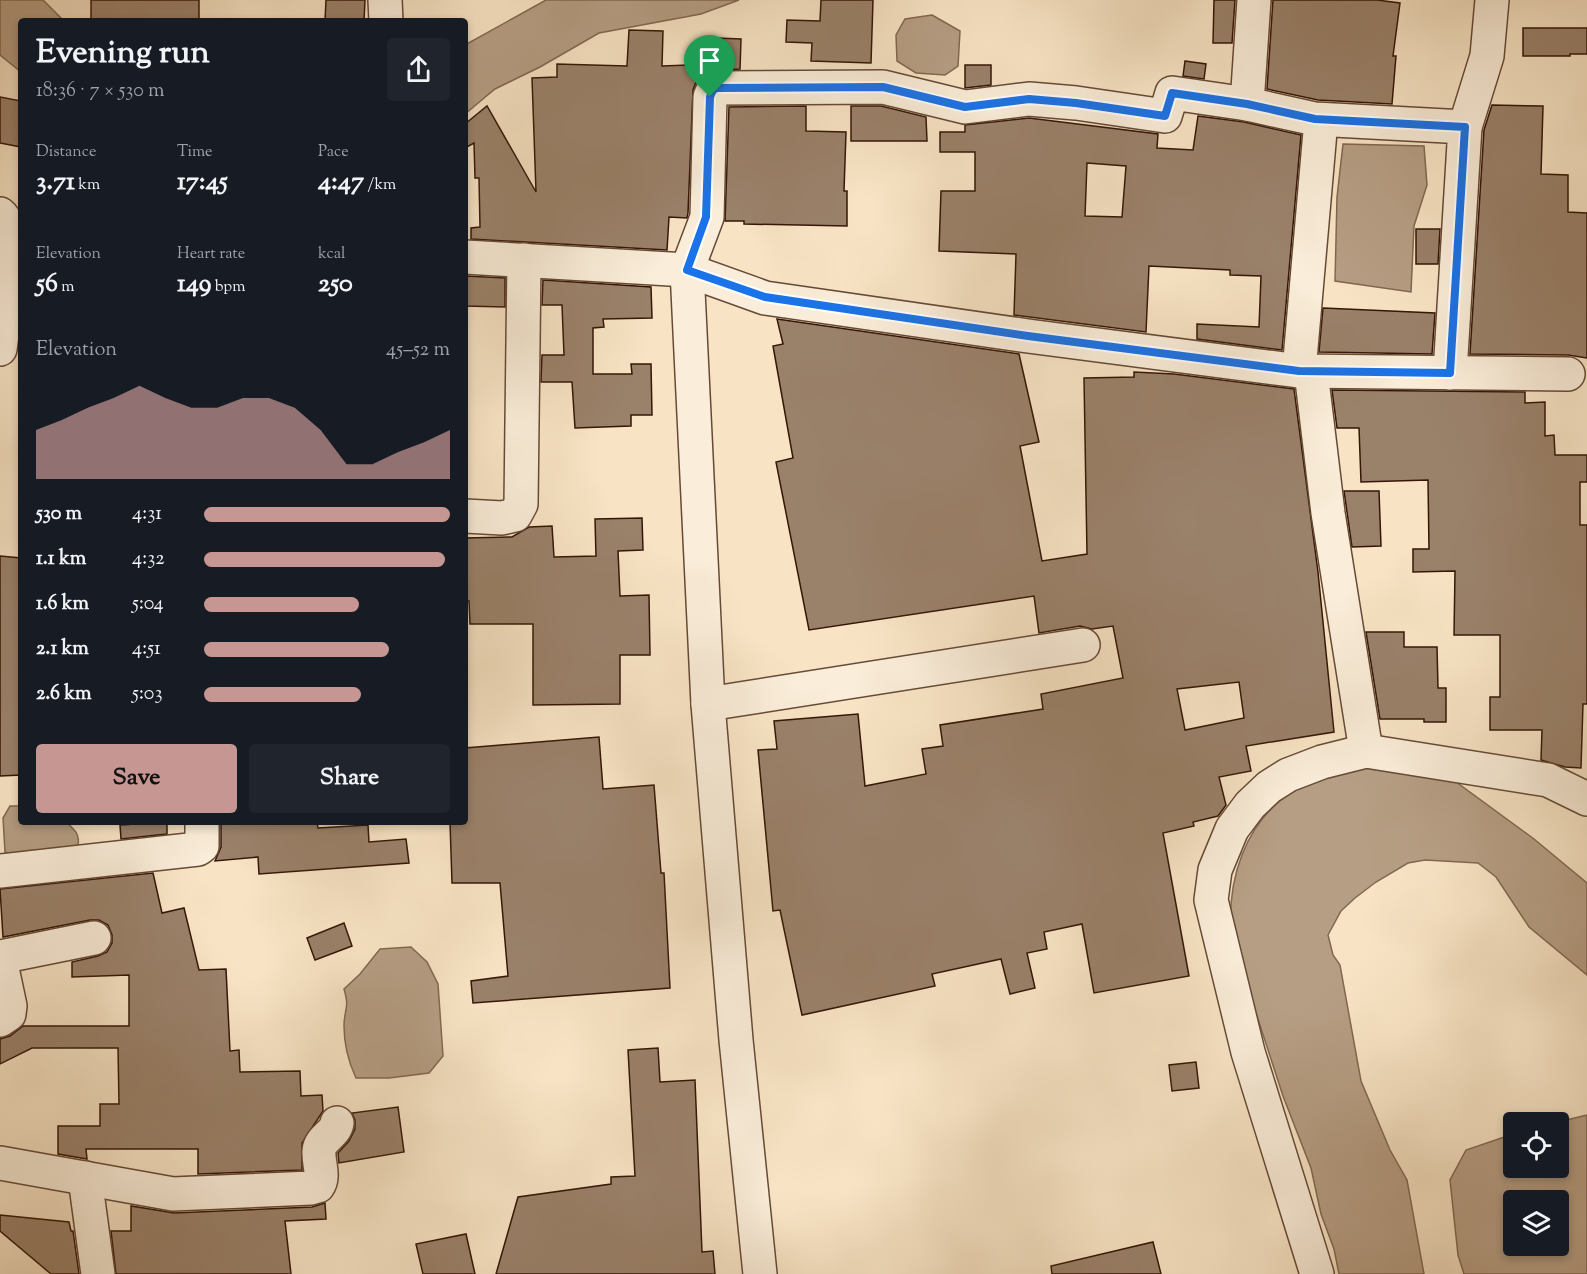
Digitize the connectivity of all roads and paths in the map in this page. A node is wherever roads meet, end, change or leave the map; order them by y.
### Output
1 (385, 0) edge
2 (1254, 0) edge
3 (1492, 0) edge
4 (386, 18) edge
5 (1247, 104) junction
6 (1321, 120) junction
7 (1465, 127) junction
8 (0, 214) edge
9 (468, 256) edge
10 (524, 260) junction
11 (687, 270) junction
12 (15, 285) edge
13 (0, 349) edge
14 (1305, 371) junction
15 (1450, 373) junction
16 (1568, 374) dead end
17 (468, 516) edge
18 (1083, 645) dead end
19 (708, 704) junction
20 (1366, 751) junction
21 (1587, 799) edge
22 (202, 825) edge
23 (0, 871) edge
24 (94, 938) dead end
25 (0, 958) edge
26 (0, 1020) edge
27 (337, 1123) dead end
28 (0, 1163) edge
29 (85, 1178) junction
30 (98, 1274) edge
31 (760, 1274) edge
32 (1317, 1274) edge

1 - 4 street
2 - 5 street
3 - 7 street
5 - 6 street
5 - 11 street
6 - 7 street
6 - 14 street
7 - 15 street
8 - 12 street
9 - 10 street
10 - 11 street
10 - 17 street
11 - 14 street
11 - 19 street
12 - 13 street
14 - 15 street
14 - 20 street
15 - 16 street
18 - 19 street
19 - 31 street
20 - 21 street
20 - 32 street
22 - 23 street
24 - 25 street
25 - 26 street
27 - 29 street
28 - 29 street
29 - 30 street

